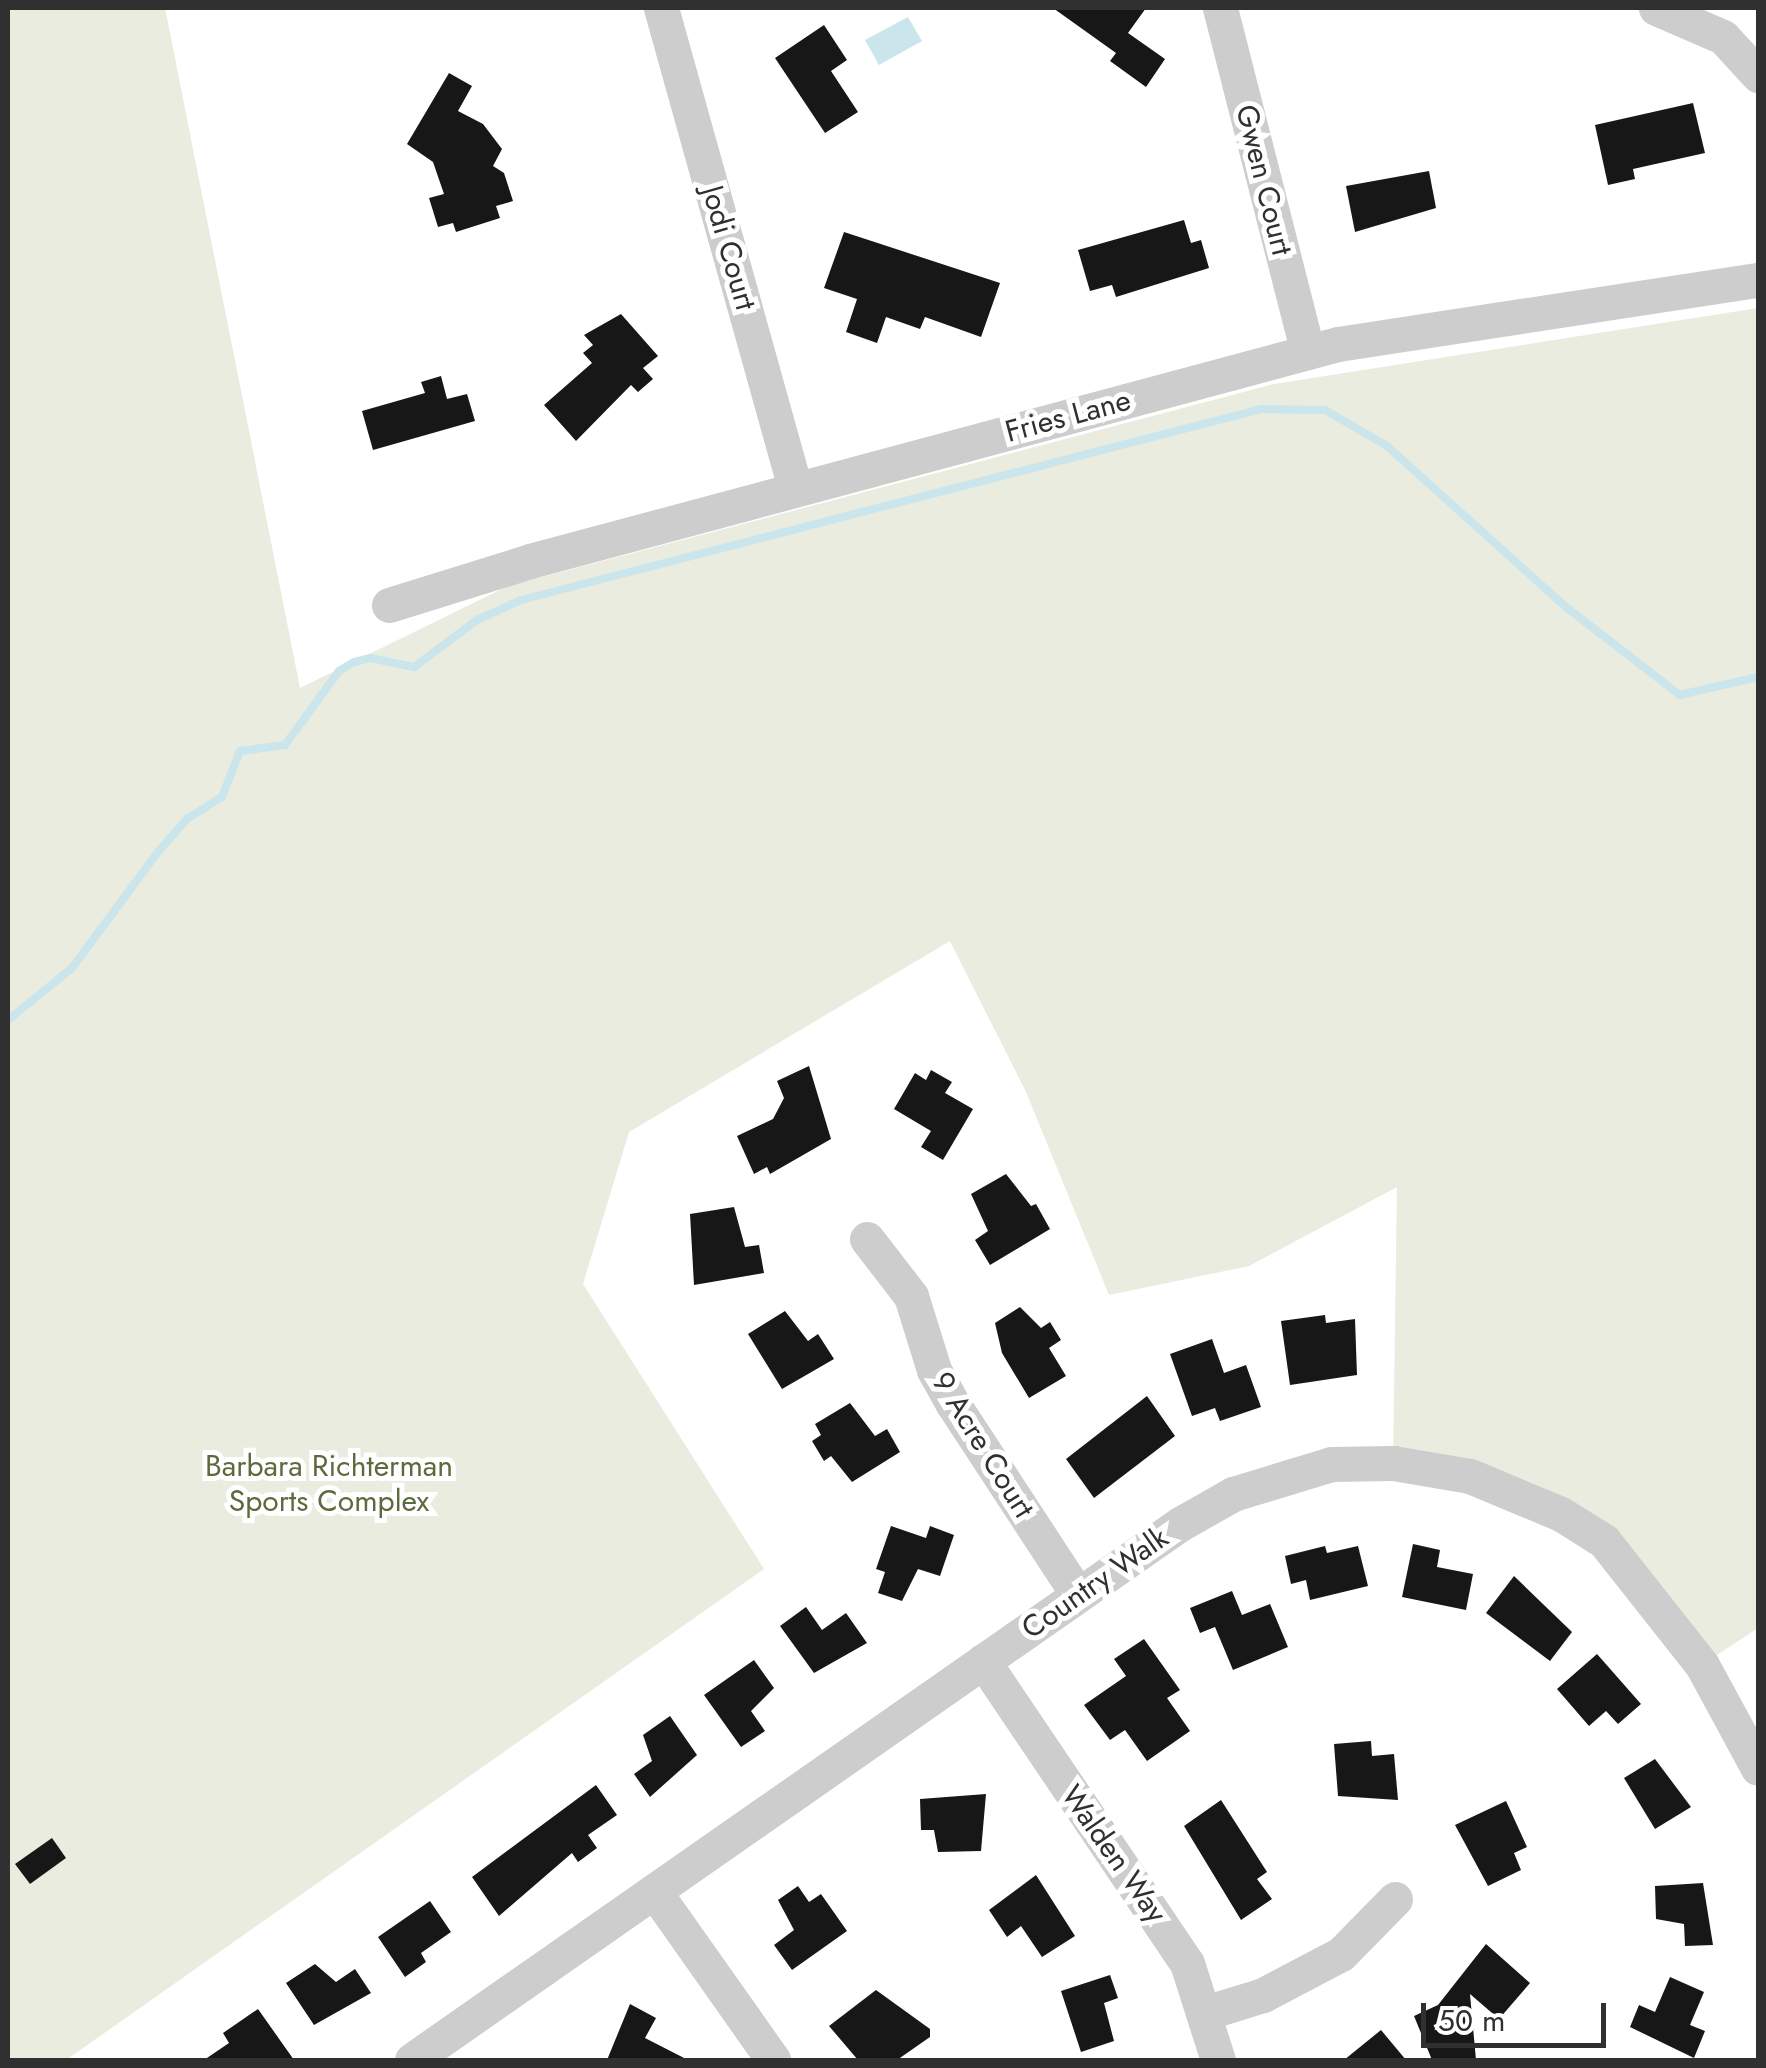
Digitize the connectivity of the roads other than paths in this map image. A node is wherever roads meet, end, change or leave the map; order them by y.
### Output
1 (661, 8) edge
2 (1220, 8) edge
3 (1656, 8) edge
4 (1758, 75) edge
5 (1758, 280) edge
6 (1308, 352) junction
7 (795, 488) junction
8 (389, 605) dead end
9 (867, 1240) dead end
10 (1078, 1595) junction
11 (983, 1661) junction
12 (1758, 1768) edge
13 (654, 1890) junction
14 (1395, 1900) dead end
15 (1208, 2012) junction
16 (412, 2060) edge
17 (773, 2060) edge
18 (1218, 2060) edge

1 - 7 street, Jodi Court
2 - 6 street, Gwen Court
3 - 4 street
5 - 6 street, Fries Lane
6 - 7 street, Fries Lane
7 - 8 street, Fries Lane
9 - 10 street, 9 Acre Court
10 - 11 street, Country Walk
10 - 12 street, Country Walk
11 - 13 street, Country Walk
11 - 15 street, Walden Way
13 - 16 street, Country Walk
13 - 17 street
14 - 15 street
15 - 18 street, Walden Way

